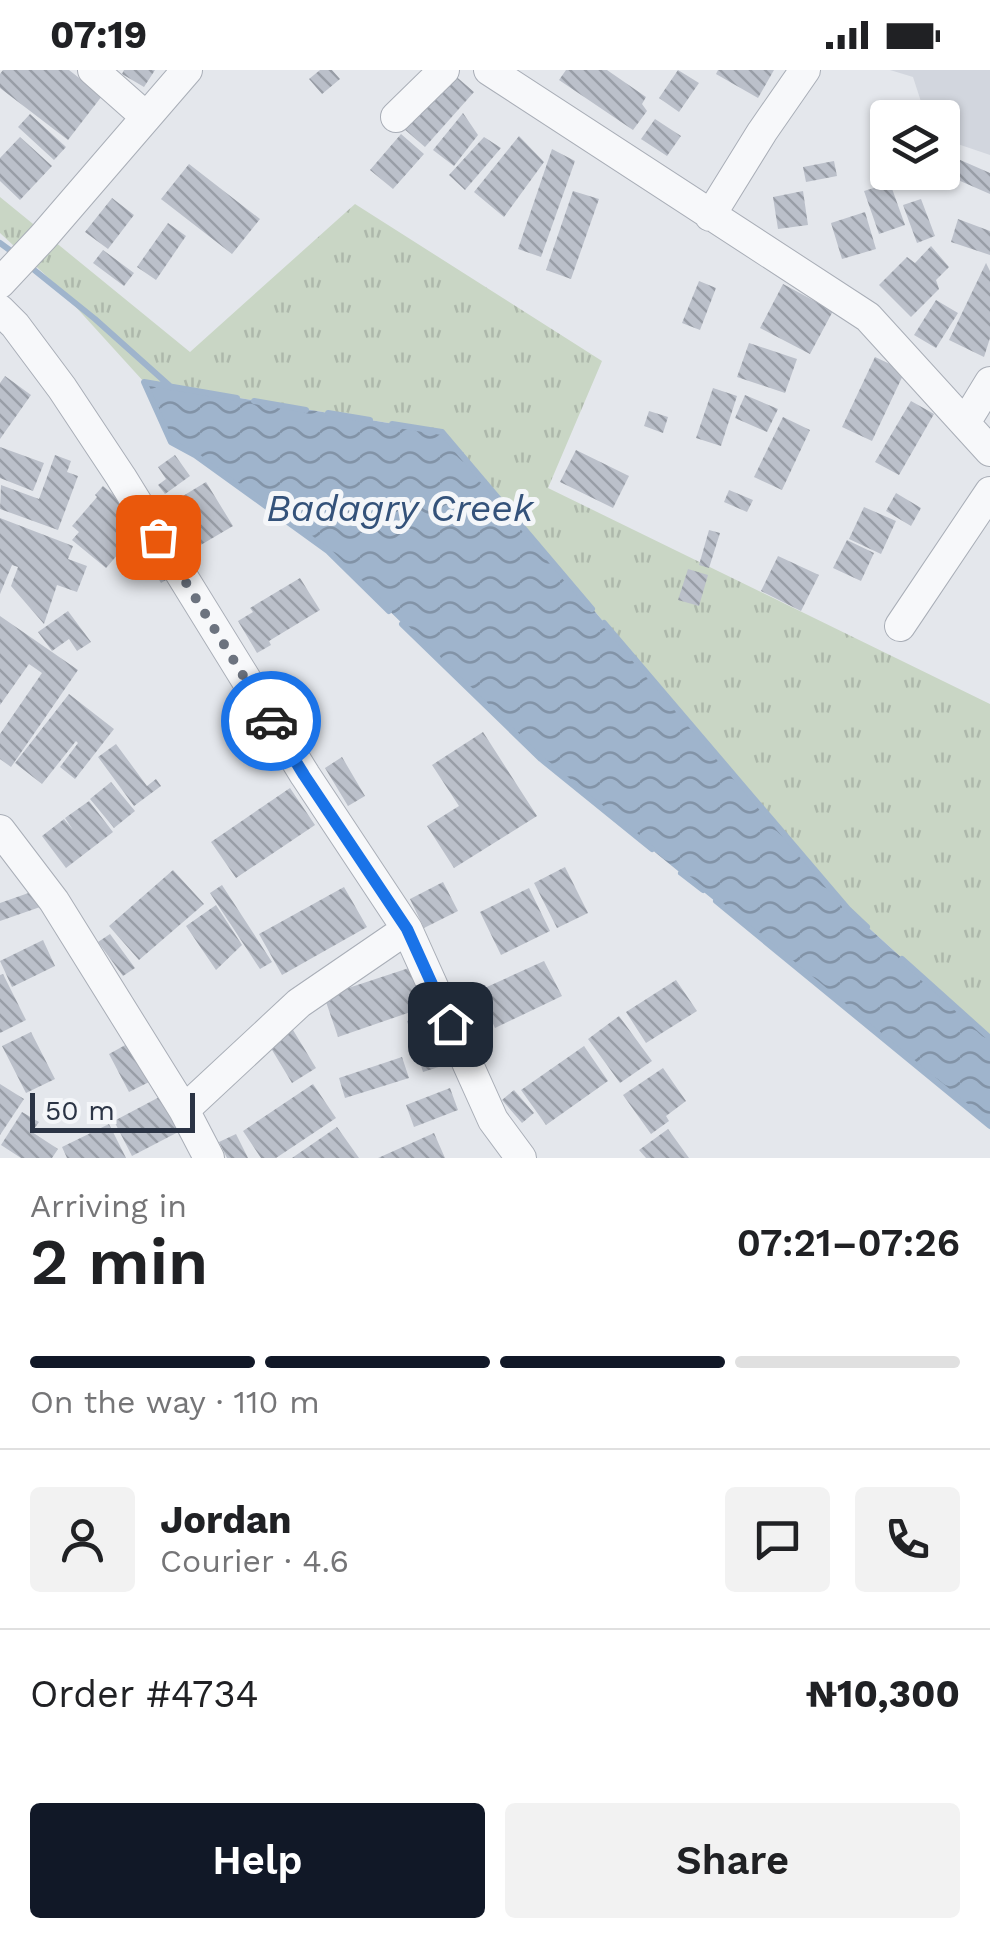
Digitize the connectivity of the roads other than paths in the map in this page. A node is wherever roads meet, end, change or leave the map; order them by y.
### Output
1 (93, 70) edge
2 (186, 70) edge
3 (444, 70) edge
4 (488, 70) edge
5 (806, 70) edge
6 (145, 116) junction
7 (396, 118) dead end
8 (710, 216) junction
9 (0, 291) edge
10 (990, 382) edge
11 (965, 423) junction
12 (990, 451) edge
13 (990, 492) edge
14 (900, 626) dead end
15 (0, 830) edge
16 (407, 929) junction
17 (184, 1110) junction
18 (209, 1158) edge
19 (521, 1158) edge

1 - 6 street
2 - 6 street
3 - 7 street
4 - 8 street
5 - 8 street
6 - 9 street
8 - 11 street
9 - 16 street
10 - 11 street
11 - 12 street
13 - 14 street
15 - 17 street
16 - 17 street
16 - 19 street
17 - 18 street

